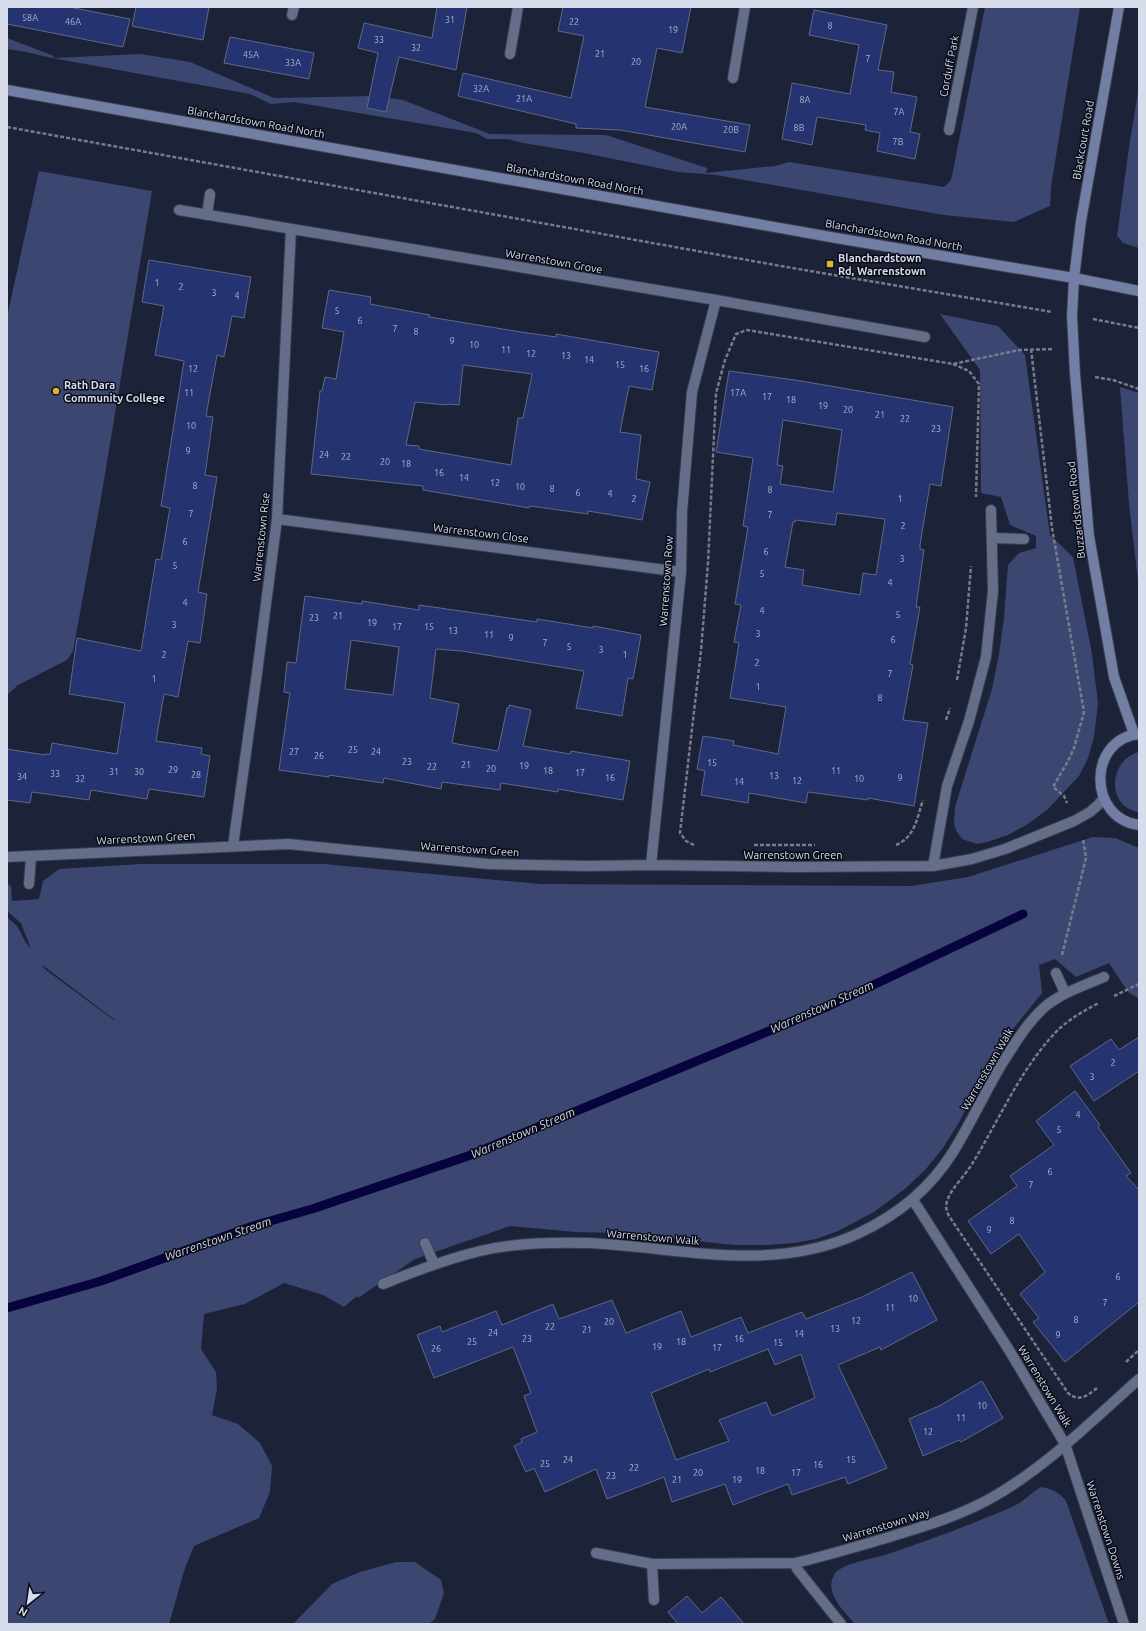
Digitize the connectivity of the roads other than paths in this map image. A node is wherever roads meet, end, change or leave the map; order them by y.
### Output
1 (518, 7) edge
2 (745, 7) edge
3 (973, 7) edge
4 (1119, 7) edge
5 (510, 54) dead end
6 (733, 78) dead end
7 (7, 90) edge
8 (949, 130) dead end
9 (210, 194) dead end
10 (179, 210) dead end
11 (207, 215) junction
12 (290, 228) junction
13 (1074, 278) junction
14 (1139, 291) edge
15 (716, 300) junction
16 (925, 337) dead end
17 (991, 510) dead end
18 (277, 519) junction
19 (993, 538) junction
20 (1024, 539) dead end
21 (681, 572) junction
22 (1137, 734) edge
23 (1104, 799) junction
24 (1139, 826) edge
25 (232, 846) junction
26 (31, 856) junction
27 (7, 858) edge
28 (650, 865) junction
29 (933, 866) junction
30 (30, 884) dead end
31 (1056, 973) road end
32 (1104, 977) dead end
33 (1065, 993) junction
34 (913, 1200) junction
35 (425, 1243) dead end
36 (434, 1264) junction
37 (383, 1284) dead end
38 (1139, 1379) edge
39 (1065, 1444) junction
40 (596, 1553) dead end
41 (795, 1563) junction
42 (652, 1564) junction
43 (654, 1600) dead end
44 (841, 1624) edge
45 (1124, 1624) edge

1 - 5 street
2 - 6 street
3 - 8 street, Corduff Park
4 - 13 main road, Blackcourt Road
7 - 13 main road, Blanchardstown Road North
9 - 11 street
10 - 11 street, Warrenstown Grove
11 - 12 street, Warrenstown Grove
12 - 15 street, Warrenstown Grove
12 - 18 street, Warrenstown Rise
13 - 14 main road, Blanchardstown Road North
13 - 22 main road, Buzzardstown Road
15 - 16 street, Warrenstown Grove
15 - 21 street, Warrenstown Row
17 - 19 street
18 - 21 street, Warrenstown Close
18 - 25 street, Warrenstown Rise
19 - 20 street
19 - 29 street
21 - 28 street, Warrenstown Row
22 - 23 main road
23 - 24 main road
23 - 29 street, Warrenstown Green
25 - 26 street, Warrenstown Green
25 - 28 street, Warrenstown Green
26 - 27 street, Warrenstown Green
26 - 30 street
28 - 29 street, Warrenstown Green
31 - 33 street
32 - 33 street, Warrenstown Walk
33 - 34 street, Warrenstown Walk
34 - 36 street, Warrenstown Walk
34 - 39 street, Warrenstown Walk
35 - 36 street
36 - 37 street, Warrenstown Walk
38 - 39 street, Warrenstown Way
39 - 41 street, Warrenstown Way
39 - 45 street, Warrenstown Downs
40 - 42 street, Warrenstown Way
41 - 42 street, Warrenstown Way
41 - 44 street
42 - 43 street

